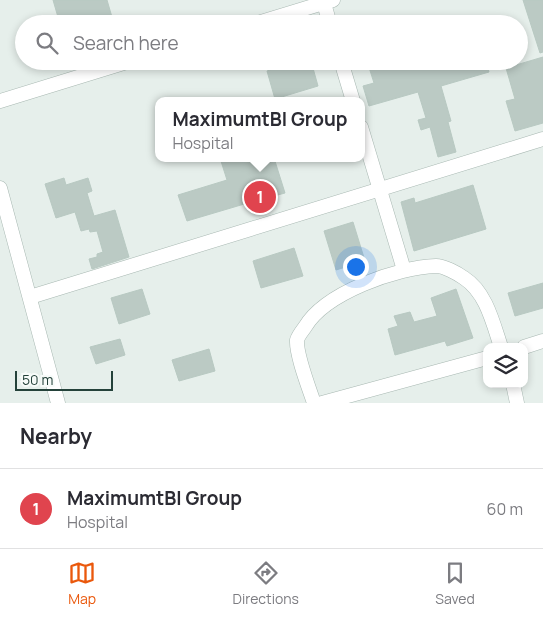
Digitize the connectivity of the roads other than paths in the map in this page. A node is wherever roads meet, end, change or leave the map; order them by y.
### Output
1 (326, 1) edge
2 (282, 15) edge
3 (328, 15) edge
4 (101, 70) edge
5 (344, 70) edge
6 (352, 97) edge
7 (0, 101) edge
8 (365, 139) edge
9 (543, 139) edge
10 (0, 188) edge
11 (381, 190) junction
12 (404, 270) junction
13 (30, 297) junction
14 (543, 341) edge
15 (500, 343) edge
16 (528, 346) edge
17 (483, 359) edge
18 (514, 388) edge
19 (58, 403) edge
20 (314, 403) edge
21 (322, 403) edge
22 (517, 403) edge

1 - 2 street
1 - 3 street
4 - 7 street
5 - 6 street
8 - 11 street
9 - 11 street
10 - 13 street
11 - 12 street
11 - 13 street
12 - 15 street
12 - 20 street
13 - 19 street
14 - 16 street
17 - 21 street
18 - 22 street

